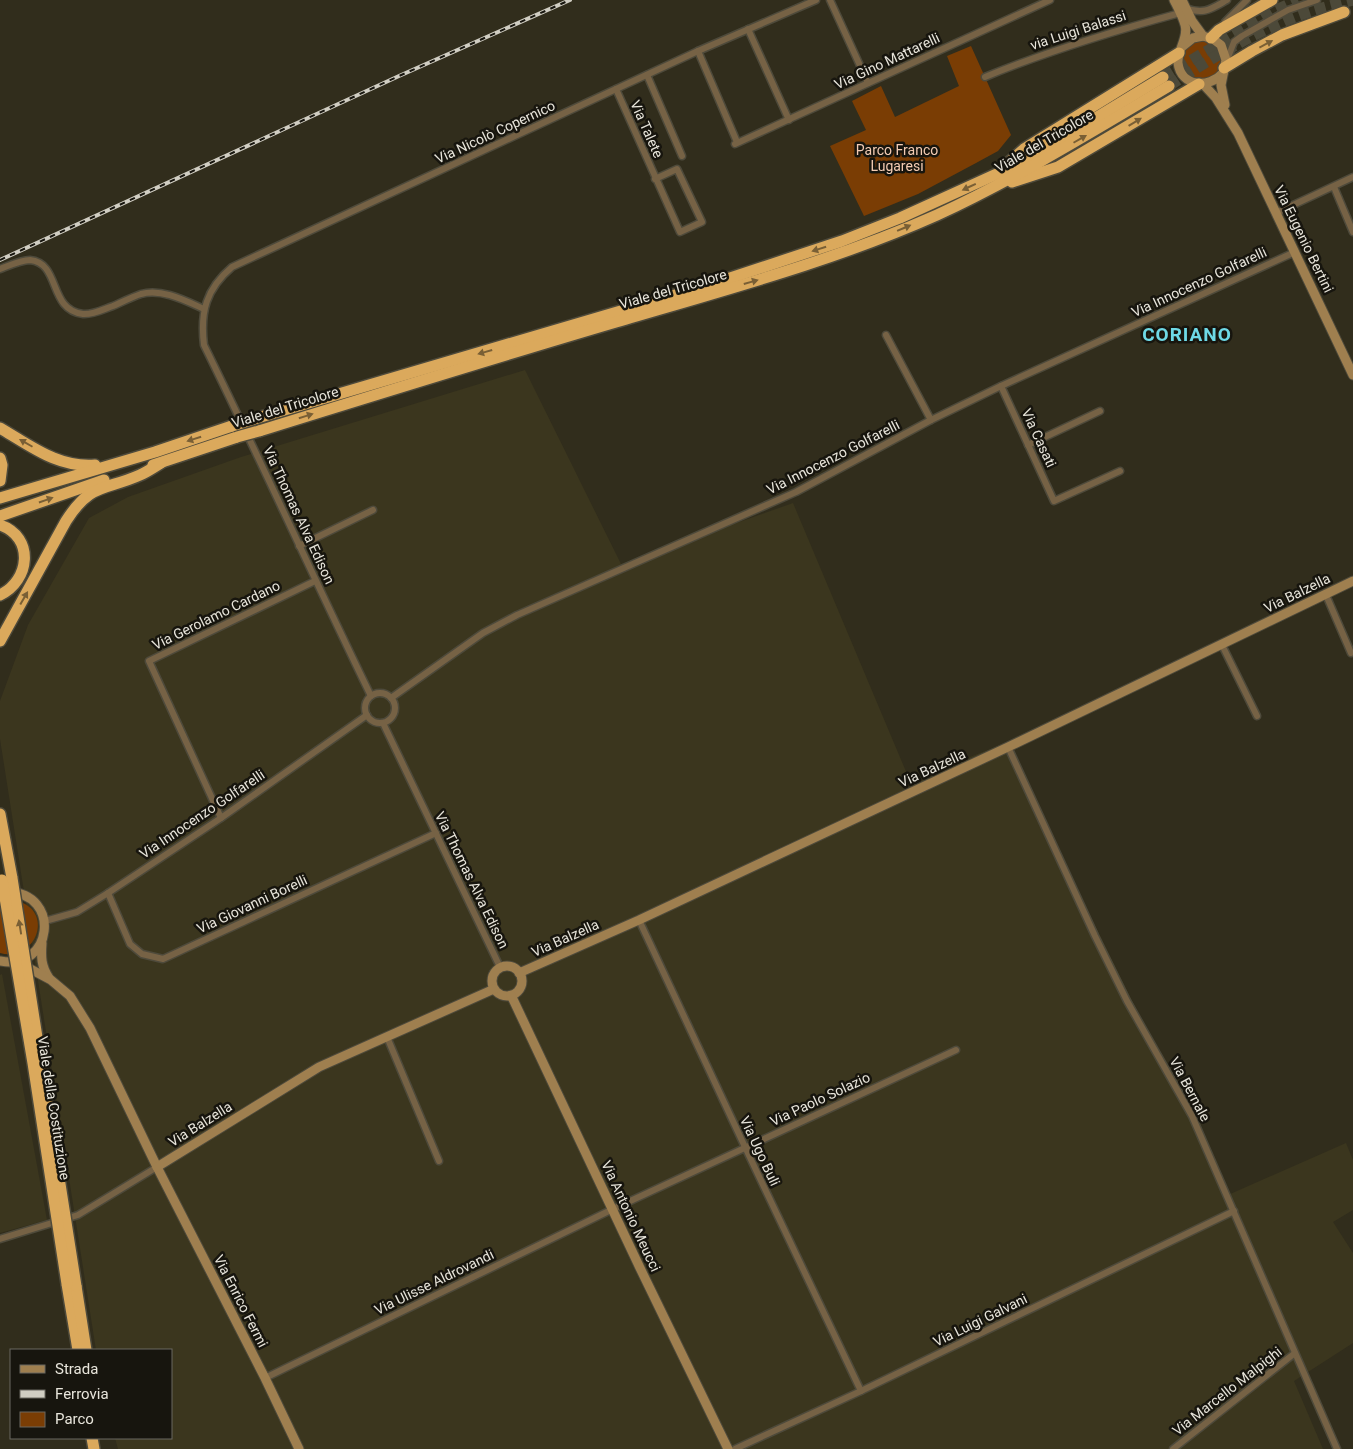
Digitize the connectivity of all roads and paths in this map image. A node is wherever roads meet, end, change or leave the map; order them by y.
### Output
1 (816, 0) edge
2 (830, 0) edge
3 (1050, 0) edge
4 (1174, 0) edge
5 (1227, 0) edge
6 (1247, 0) edge
7 (1272, 0) edge
8 (1317, 0) edge
9 (1182, 7) edge
10 (1344, 12) dead end
11 (748, 29) junction
12 (1208, 37) junction
13 (1180, 50) junction
14 (698, 52) junction
15 (1224, 68) junction
16 (647, 75) junction
17 (985, 77) dead end
18 (1166, 81) tunnel mouth
19 (868, 83) junction
20 (1201, 84) junction
21 (616, 89) junction
22 (1228, 115) junction
23 (789, 120) junction
24 (682, 156) dead end
25 (1353, 178) edge
26 (655, 179) junction
27 (996, 180) junction
28 (1334, 186) junction
29 (1276, 213) junction
30 (1353, 232) edge
31 (1295, 252) junction
32 (0, 269) edge
33 (204, 309) junction
34 (886, 335) dead end
35 (532, 343) junction
36 (204, 345) joint
37 (1353, 375) edge
38 (1001, 386) junction
39 (1100, 411) dead end
40 (931, 420) junction
41 (0, 428) edge
42 (1028, 445) junction
43 (155, 452) junction
44 (0, 458) edge
45 (161, 463) junction
46 (1120, 471) dead end
47 (0, 481) edge
48 (0, 498) edge
49 (373, 510) dead end
50 (0, 516) edge
51 (0, 525) edge
52 (299, 546) junction
53 (315, 581) junction
54 (1353, 581) edge
55 (1326, 595) junction
56 (0, 596) edge
57 (0, 640) edge
58 (1222, 645) junction
59 (1351, 654) dead end
60 (371, 696) junction
61 (391, 698) junction
62 (366, 715) junction
63 (1257, 716) dead end
64 (383, 723) junction
65 (1008, 747) junction
66 (0, 814) edge
67 (221, 818) junction
68 (436, 833) junction
69 (4, 876) edge
70 (108, 893) junction
71 (0, 894) edge
72 (639, 920) junction
73 (45, 921) junction
74 (42, 942) junction
75 (0, 960) edge
76 (17, 962) junction
77 (500, 967) junction
78 (519, 973) junction
79 (51, 980) junction
80 (494, 989) junction
81 (511, 994) junction
82 (387, 1037) junction
83 (956, 1050) dead end
84 (744, 1147) junction
85 (438, 1161) dead end
86 (157, 1167) junction
87 (613, 1209) junction
88 (1234, 1211) junction
89 (0, 1239) edge
90 (71, 1285) junction
91 (78, 1349) edge
92 (86, 1349) edge
93 (1295, 1353) junction
94 (265, 1378) junction
95 (861, 1392) junction
96 (299, 1449) edge
97 (728, 1449) edge
98 (735, 1449) edge
99 (1174, 1449) edge
100 (1338, 1449) edge

1 - 11 street, Via Nicolò Copernico
2 - 19 street
3 - 19 street, Via Gino Mattarelli
4 - 9 street, Via Eugenio Bertini
5 - 9 street
6 - 12 street
7 - 12 highway
8 - 15 street
9 - 12 street, Via Eugenio Bertini
9 - 13 street, Via Eugenio Bertini
9 - 17 street, via Luigi Balassi
15 -> 10 highway
11 - 14 street, Via Nicolò Copernico
11 - 23 street
12 - 13 street
12 - 15 street, Via Eugenio Bertini
13 - 20 street, Via Eugenio Bertini
13 - 27 highway
14 - 16 street, Via Nicolò Copernico
14 - 23 street, Via Gino Mattarelli
15 - 20 street
15 - 22 street, Via Eugenio Bertini
16 - 21 street, Via Nicolò Copernico
16 - 24 street
18 - 27 highway, Viale del Tricolore
19 - 23 street, Via Gino Mattarelli
20 - 22 street, Via Eugenio Bertini
27 -> 20 highway
21 - 26 street, Via Talete
21 - 33 street, Via Nicolò Copernico
22 - 29 street, Via Eugenio Bertini
25 - 28 street
26 - 26 street, Via Talete
27 - 35 highway, Viale del Tricolore
28 - 29 street
28 - 30 street
29 - 31 street, Via Eugenio Bertini
31 - 37 street, Via Eugenio Bertini
31 - 38 street, Via Innocenzo Golfarelli
32 - 33 street
33 - 36 street, Via Nicolò Copernico
34 - 40 street
35 -> 43 highway, Viale del Tricolore, bridge
45 -> 35 highway, Viale del Tricolore, bridge
36 - 52 street, Via Thomas Alva Edison
38 - 40 street, Via Innocenzo Golfarelli
38 - 42 street, Via Casati
39 - 42 street
40 - 61 street, Via Innocenzo Golfarelli
43 -> 41 highway
42 - 46 street, Via Casati
43 - 48 highway
44 - 47 highway
50 -> 45 highway
57 -> 45 highway
49 - 52 street
51 - 56 highway
52 - 53 street, Via Thomas Alva Edison
53 - 60 street, Via Thomas Alva Edison
53 - 67 street, Via Gerolamo Cardano
54 - 55 street, Via Balzella
55 - 58 street, Via Balzella
55 - 59 street
58 - 63 street
58 - 65 street, Via Balzella
60 - 61 street
60 - 62 street
61 - 64 street
62 - 64 street
62 - 67 street, Via Innocenzo Golfarelli
64 - 68 street, Via Thomas Alva Edison
65 - 72 street, Via Balzella
65 - 88 street, Via Bernale
66 - 69 highway, Viale della Costituzione
67 - 70 street, Via Innocenzo Golfarelli
68 - 70 street, Via Giovanni Borelli
68 - 77 street, Via Thomas Alva Edison
69 - 90 highway, Viale della Costituzione, bridge
70 - 73 street, Via Innocenzo Golfarelli
71 - 73 street
72 - 78 street, Via Balzella
72 - 84 street, Via Ugo Buli
73 - 74 street
74 - 76 street
74 - 79 street
75 - 76 street
76 - 79 street
77 - 78 street
77 - 80 street
78 - 81 street
79 - 86 street, Via Enrico Fermi
80 - 81 street
80 - 82 street, Via Balzella
81 - 87 street, Via Antonio Meucci
82 - 85 street
82 - 86 street, Via Balzella
83 - 84 street, Via Paolo Solazio
84 - 87 street, Via Paolo Solazio
84 - 95 street, Via Ugo Buli
86 - 89 street, Via Balzella
86 - 94 street, Via Enrico Fermi
87 - 94 street, Via Ulisse Aldrovandi
87 - 97 street, Via Antonio Meucci
88 - 93 street, Via Bernale
88 - 95 street, Via Luigi Galvani
90 - 91 highway, Viale della Costituzione
90 - 92 highway, Viale della Costituzione
93 - 99 street, Via Marcello Malpighi
93 - 100 street, Via Bernale
94 - 96 street, Via Enrico Fermi
95 - 98 street, Via Luigi Galvani

